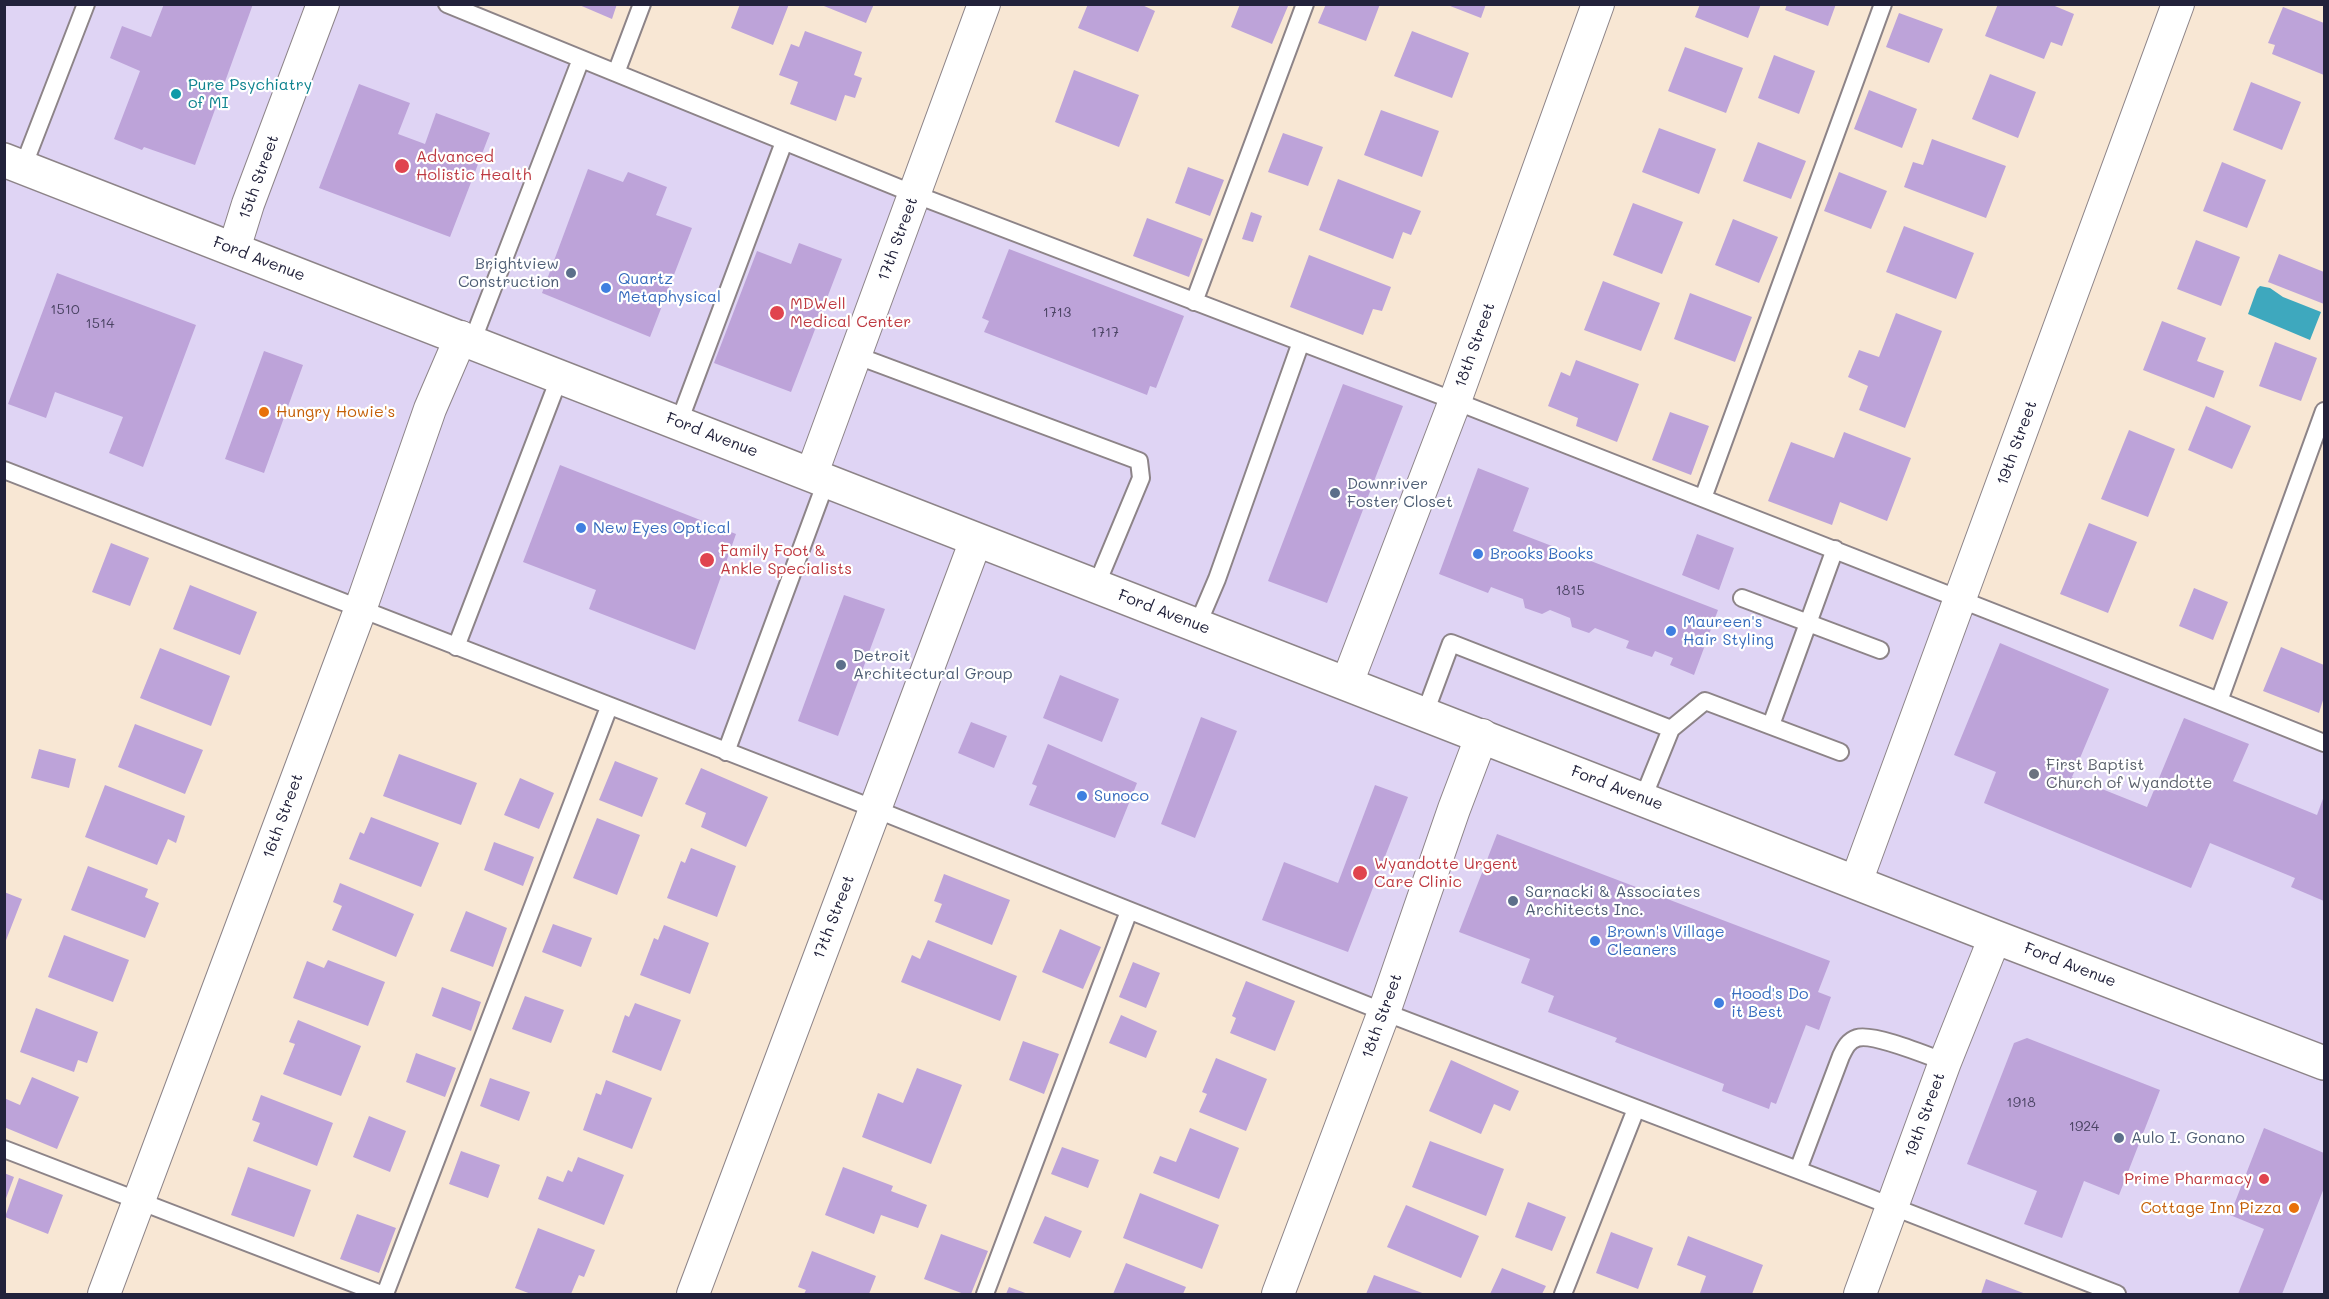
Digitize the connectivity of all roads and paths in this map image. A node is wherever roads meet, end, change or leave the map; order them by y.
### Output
1 (86, 4) edge
2 (324, 4) edge
3 (447, 4) edge
4 (642, 4) edge
5 (984, 4) edge
6 (1305, 4) edge
7 (1598, 4) edge
8 (1883, 4) edge
9 (2178, 4) edge
10 (581, 59) junction
11 (616, 73) junction
12 (784, 142) junction
13 (14, 164) edge
14 (914, 194) junction
15 (234, 249) junction
16 (1194, 302) junction
17 (466, 340) junction
18 (1301, 342) junction
19 (855, 355) junction
20 (560, 376) junction
21 (1455, 401) junction
22 (2325, 411) edge
23 (679, 422) junction
24 (4, 470) edge
25 (819, 476) junction
26 (1703, 498) junction
27 (976, 540) junction
28 (1835, 549) junction
29 (1096, 586) junction
30 (1742, 598) dead end
31 (1960, 598) junction
32 (360, 610) junction
33 (1809, 622) junction
34 (1197, 626) junction
35 (456, 647) junction
36 (1880, 650) dead end
37 (1347, 683) junction
38 (2219, 701) junction
39 (609, 707) junction
40 (1425, 713) junction
41 (1771, 725) junction
42 (1671, 729) junction
43 (1482, 735) junction
44 (2325, 742) edge
45 (726, 752) junction
46 (1840, 752) dead end
47 (1643, 798) junction
48 (875, 809) junction
49 (1856, 882) junction
50 (1129, 911) junction
51 (1995, 937) junction
52 (1384, 1012) junction
53 (1945, 1062) junction
54 (2325, 1063) edge
55 (1636, 1109) junction
56 (4, 1149) edge
57 (1798, 1170) junction
58 (139, 1200) junction
59 (1892, 1207) junction
60 (104, 1294) edge
61 (383, 1294) edge
62 (693, 1294) edge
63 (985, 1294) edge
64 (1278, 1294) edge
65 (1563, 1294) edge
66 (1860, 1294) edge
67 (2117, 1294) edge

1 - 13 lane
2 - 15 street, 15th Street
3 - 10 lane
4 - 11 lane
5 - 14 street, 17th Street
6 - 16 lane
7 - 21 street, 18th Street
8 - 26 lane
9 - 31 street, 19th Street
10 - 11 lane
10 - 17 lane
11 - 12 lane
12 - 14 lane
12 - 23 lane
13 - 15 main road, Ford Avenue
14 - 16 lane
14 - 19 street, 17th Street
15 - 17 main road, Ford Avenue
16 - 18 lane
17 - 20 main road, Ford Avenue
17 - 32 street, 16th Street
18 - 21 lane
18 - 34 lane
19 - 25 street, 17th Street
19 - 29 lane
20 - 23 main road, Ford Avenue
20 - 35 lane
21 - 26 lane
21 - 37 street, 18th Street
22 - 38 lane
23 - 25 main road, Ford Avenue
24 - 32 lane
25 - 27 main road, Ford Avenue
25 - 45 lane
26 - 28 lane
27 - 29 main road, Ford Avenue
27 - 48 street, 17th Street
28 - 31 lane
28 - 33 lane
29 - 34 main road, Ford Avenue
30 - 33 lane
31 - 38 lane
31 - 49 street, 19th Street
32 - 35 lane
32 - 58 street, 16th Street
33 - 36 lane
33 - 41 lane
34 - 37 main road, Ford Avenue
35 - 39 lane
37 - 40 main road, Ford Avenue
38 - 44 lane
39 - 45 lane
39 - 61 lane
40 - 42 lane
40 - 43 main road, Ford Avenue
41 - 42 lane
41 - 46 lane
42 - 47 lane
43 - 47 main road, Ford Avenue
43 - 52 street, 18th Street
45 - 48 lane
47 - 49 main road, Ford Avenue
48 - 50 lane
48 - 62 street, 17th Street
49 - 51 main road, Ford Avenue
50 - 52 lane
50 - 63 lane
51 - 53 street, 19th Street
51 - 54 main road, Ford Avenue
52 - 55 lane
52 - 64 street, 18th Street
53 - 57 lane
53 - 59 street, 19th Street
55 - 57 lane
55 - 65 lane
56 - 58 lane
57 - 59 lane
58 - 60 street, 16th Street
58 - 61 lane
59 - 66 street, 19th Street
59 - 67 lane

